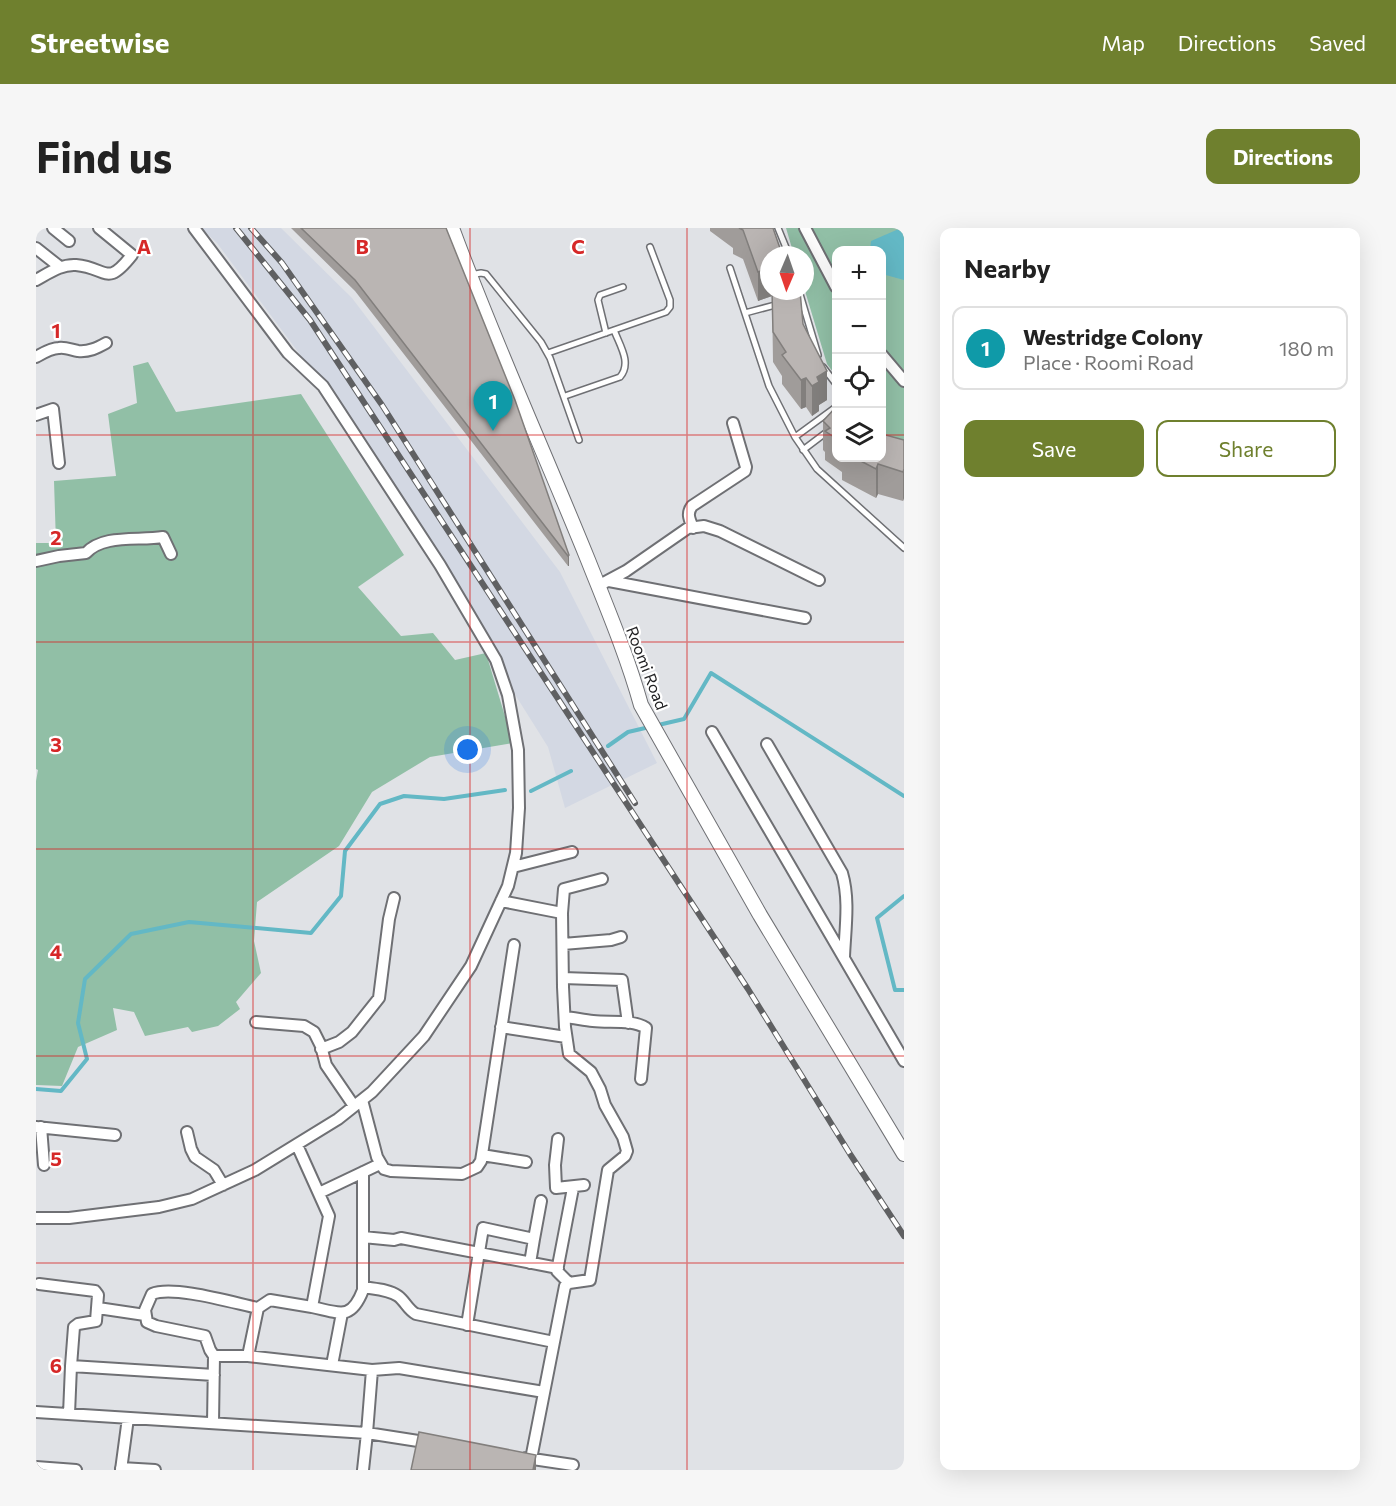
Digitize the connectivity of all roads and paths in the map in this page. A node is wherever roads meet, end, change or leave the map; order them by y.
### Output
1 (53, 228) edge
2 (99, 228) edge
3 (194, 228) edge
4 (452, 228) edge
5 (778, 228) edge
6 (806, 228) edge
7 (69, 241) dead end
8 (785, 246) edge
9 (650, 247) dead end
10 (36, 248) edge
11 (60, 267) junction
12 (730, 268) dead end
13 (469, 275) junction
14 (832, 277) edge
15 (36, 280) edge
16 (623, 287) dead end
17 (783, 300) edge
18 (802, 300) edge
19 (745, 313) junction
20 (614, 330) junction
21 (606, 333) junction
22 (106, 343) dead end
23 (548, 353) junction
24 (36, 357) edge
25 (886, 360) edge
26 (832, 377) edge
27 (904, 381) edge
28 (565, 396) junction
29 (836, 408) edge
30 (36, 414) edge
31 (732, 423) dead end
32 (832, 429) edge
33 (795, 437) junction
34 (579, 440) dead end
35 (803, 450) junction
36 (59, 463) dead end
37 (693, 528) junction
38 (904, 548) edge
39 (171, 554) dead end
40 (36, 561) edge
41 (819, 580) dead end
42 (603, 584) junction
43 (805, 618) dead end
44 (712, 732) dead end
45 (767, 744) dead end
46 (572, 852) dead end
47 (513, 867) junction
48 (602, 879) dead end
49 (394, 898) dead end
50 (501, 901) junction
51 (562, 913) junction
52 (621, 937) dead end
53 (562, 944) junction
54 (514, 945) dead end
55 (844, 958) junction
56 (563, 978) junction
57 (564, 1017) junction
58 (256, 1022) dead end
59 (628, 1023) junction
60 (501, 1028) junction
61 (566, 1036) junction
62 (321, 1049) junction
63 (904, 1061) edge
64 (641, 1079) dead end
65 (358, 1103) junction
66 (38, 1127) edge
67 (187, 1132) dead end
68 (115, 1135) dead end
69 (558, 1139) dead end
70 (297, 1145) junction
71 (904, 1154) edge
72 (482, 1155) junction
73 (526, 1162) dead end
74 (380, 1164) junction
75 (44, 1165) dead end
76 (363, 1172) junction
77 (223, 1185) junction
78 (319, 1193) junction
79 (541, 1201) dead end
80 (36, 1218) edge
81 (363, 1237) junction
82 (534, 1239) junction
83 (479, 1254) junction
84 (530, 1263) junction
85 (558, 1268) junction
86 (569, 1283) junction
87 (39, 1284) dead end
88 (363, 1287) junction
89 (312, 1307) junction
90 (98, 1308) junction
91 (258, 1308) junction
92 (342, 1313) junction
93 (145, 1315) junction
94 (467, 1325) junction
95 (554, 1342) junction
96 (214, 1356) junction
97 (248, 1356) junction
98 (332, 1365) junction
99 (71, 1366) junction
100 (372, 1370) junction
101 (214, 1375) junction
102 (544, 1392) junction
103 (36, 1412) edge
104 (69, 1414) junction
105 (128, 1418) junction
106 (213, 1423) junction
107 (367, 1433) junction
108 (437, 1444) edge
109 (519, 1457) edge
110 (531, 1459) junction
111 (573, 1466) dead end
112 (36, 1467) edge
113 (121, 1469) edge
114 (76, 1470) edge
115 (155, 1470) edge
116 (363, 1470) edge

1 - 7 street
2 - 11 street
3 - 47 street
4 - 13 street, Roomi Road
5 - 8 lane
6 - 14 street
9 - 20 lane
10 - 11 street
11 - 15 street
12 - 19 lane
13 - 23 lane
13 - 42 street, Roomi Road
16 - 21 lane
17 - 19 lane
18 - 26 lane
19 - 33 lane
20 - 21 lane
20 - 28 lane
21 - 23 lane
22 - 24 street
23 - 28 lane
25 - 27 street
28 - 34 lane
29 - 33 lane
30 - 36 street
31 - 37 street
32 - 35 lane
33 - 35 lane
35 - 38 lane
37 - 41 street
37 - 42 street
39 - 40 street
42 - 43 street
42 - 71 street, Roomi Road
44 - 55 street
45 - 55 street
46 - 47 street
47 - 50 street
48 - 51 street
49 - 62 street
50 - 51 street
50 - 65 street
51 - 53 street
52 - 53 street
53 - 56 street
54 - 60 street
55 - 63 street
56 - 57 street
56 - 59 street
57 - 59 street
57 - 61 street
58 - 62 street
59 - 64 street
60 - 61 street
60 - 72 street
61 - 86 street
62 - 65 street
65 - 70 street
65 - 74 street
66 - 68 street
66 - 75 street
67 - 77 street
69 - 85 street
70 - 77 street
70 - 78 street
72 - 73 street
72 - 74 street
74 - 76 street
76 - 78 street
76 - 81 street
77 - 80 street
78 - 89 street
79 - 82 street
81 - 83 street
81 - 88 street
82 - 83 street
82 - 84 street
83 - 84 street
83 - 94 street
84 - 85 street
85 - 86 street
86 - 95 street
87 - 90 street
88 - 92 street
88 - 94 street
89 - 91 street
89 - 92 street
90 - 93 street
90 - 99 street
91 - 93 street
91 - 97 street
92 - 98 street
93 - 96 street
94 - 95 street
95 - 102 street
96 - 97 street
96 - 101 street
97 - 98 street
98 - 100 street
99 - 101 street
99 - 104 street
100 - 102 street
100 - 107 street
101 - 106 street
102 - 110 street
103 - 104 street
104 - 105 street
105 - 106 street
105 - 113 street
106 - 107 street
107 - 108 street
107 - 116 street
109 - 110 street
110 - 111 street
112 - 114 street
113 - 115 street

